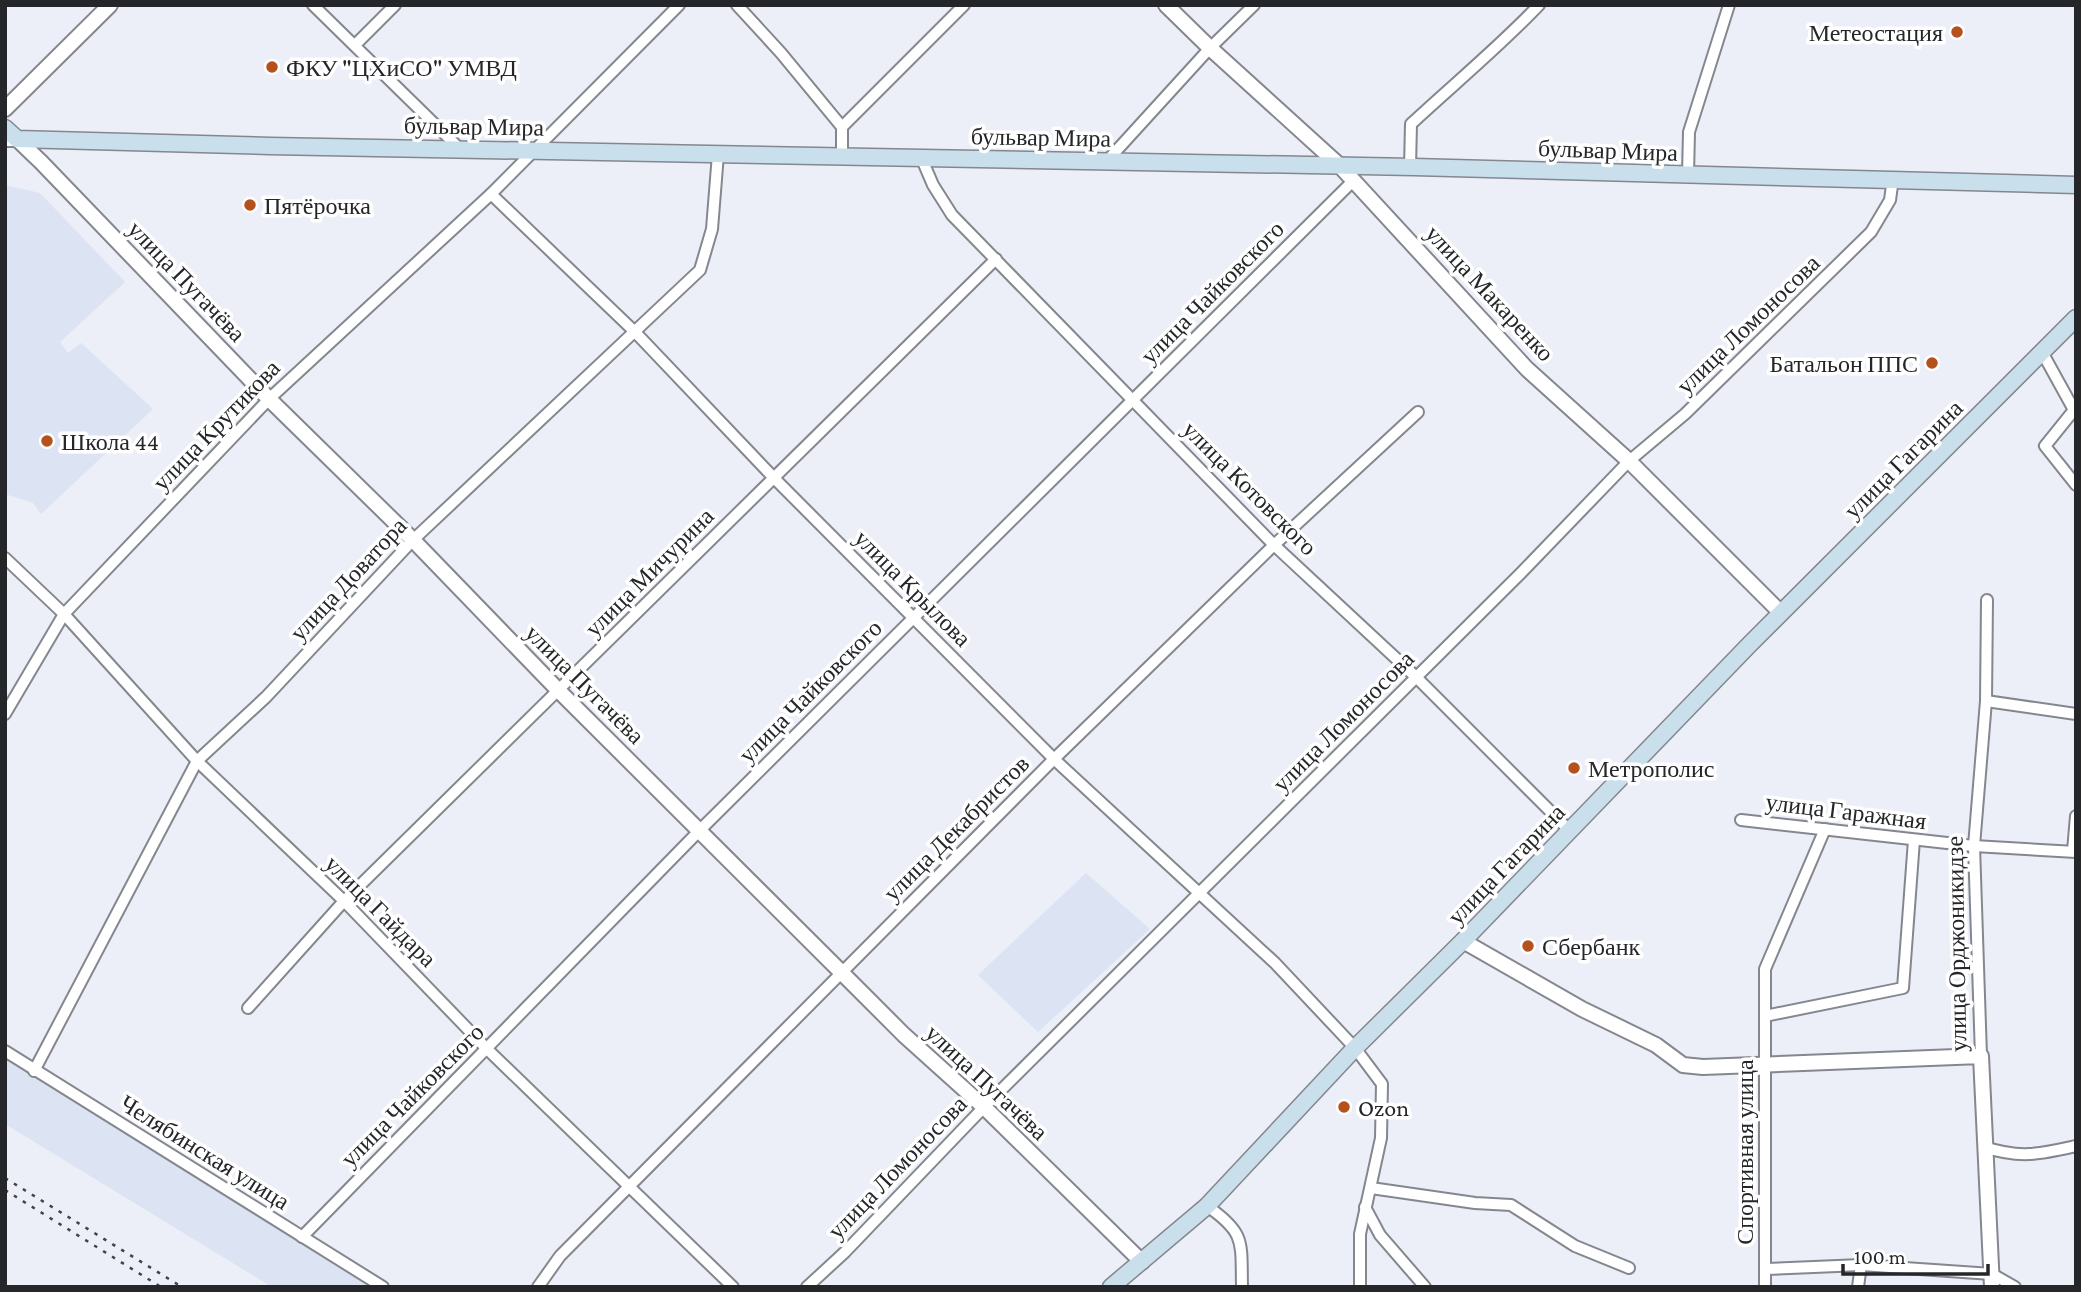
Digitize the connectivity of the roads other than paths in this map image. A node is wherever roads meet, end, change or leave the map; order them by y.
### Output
1 (110, 5) edge
2 (313, 5) edge
3 (395, 5) edge
4 (679, 5) edge
5 (737, 5) edge
6 (964, 5) edge
7 (1166, 5) edge
8 (1254, 5) edge
9 (1539, 5) edge
10 (1729, 5) edge
11 (355, 45) junction
12 (1210, 48) junction
13 (5, 109) edge
14 (842, 127) junction
15 (9, 135) edge
16 (460, 149) junction
17 (535, 150) junction
18 (718, 154) junction
19 (842, 156) junction
20 (921, 157) junction
21 (1107, 161) junction
22 (1340, 166) junction
23 (1410, 167) junction
24 (1688, 175) junction
25 (1894, 178) junction
26 (1353, 181) junction
27 (2076, 185) edge
28 (491, 194) junction
29 (996, 259) junction
30 (2076, 318) edge
31 (635, 332) junction
32 (2042, 352) junction
33 (269, 399) junction
34 (1133, 400) junction
35 (1418, 412) dead end
36 (1629, 461) junction
37 (774, 478) junction
38 (2076, 485) edge
39 (413, 540) junction
40 (1274, 545) junction
41 (5, 558) edge
42 (1987, 600) dead end
43 (1781, 613) junction
44 (64, 614) junction
45 (914, 618) junction
46 (1416, 677) junction
47 (559, 691) junction
48 (1986, 701) junction
49 (5, 714) edge
50 (2076, 714) edge
51 (1054, 759) junction
52 (197, 761) junction
53 (2076, 816) edge
54 (1741, 820) dead end
55 (1825, 829) junction
56 (699, 831) junction
57 (1570, 831) junction
58 (1914, 839) junction
59 (1974, 846) junction
60 (2074, 852) edge
61 (1201, 892) junction
62 (344, 901) junction
63 (1463, 941) junction
64 (842, 974) junction
65 (248, 1008) dead end
66 (1765, 1016) junction
67 (1355, 1048) junction
68 (487, 1049) junction
69 (5, 1051) edge
70 (1981, 1056) junction
71 (1765, 1065) junction
72 (34, 1071) junction
73 (984, 1107) junction
74 (2076, 1146) edge
75 (1984, 1147) junction
76 (630, 1186) junction
77 (1371, 1188) junction
78 (1207, 1206) junction
79 (1365, 1207) junction
80 (302, 1237) junction
81 (1142, 1262) junction
82 (1861, 1265) junction
83 (1629, 1268) dead end
84 (1766, 1269) junction
85 (1992, 1280) edge
86 (383, 1287) edge
87 (538, 1287) edge
88 (733, 1287) edge
89 (807, 1287) edge
90 (1111, 1287) edge
91 (1242, 1287) edge
92 (1360, 1287) edge
93 (1425, 1287) edge
94 (1765, 1287) edge
95 (1858, 1287) edge
96 (2015, 1287) edge

1 - 13 street
2 - 11 street
3 - 11 street
4 - 17 street
5 - 14 street
6 - 14 street
7 - 12 street, улица Макаренко
8 - 12 street
9 - 23 street
10 - 24 street
11 - 16 street
12 - 21 street
12 - 22 street, улица Макаренко
14 - 19 street
15 - 16 main road, бульвар Мира
15 - 33 street, улица Пугачёва
16 - 17 main road, бульвар Мира
17 - 18 main road, бульвар Мира
17 - 28 street
18 - 19 main road, бульвар Мира
18 - 31 street, улица Доватора
19 - 20 main road, бульвар Мира
20 - 21 main road, бульвар Мира
20 - 29 street, улица Котовского
21 - 22 main road, бульвар Мира
22 - 23 main road, бульвар Мира
22 - 26 street, улица Макаренко
23 - 24 main road, бульвар Мира
24 - 25 main road, бульвар Мира
25 - 27 main road, бульвар Мира
25 - 36 street, улица Ломоносова
26 - 34 street, улица Чайковского
26 - 36 street, улица Макаренко
28 - 31 street, улица Крылова
28 - 33 street, улица Крутикова
29 - 34 street, улица Котовского
29 - 37 street, улица Мичурина
30 - 32 main road, улица Гагарина
31 - 37 street, улица Крылова
31 - 39 street, улица Доватора
32 - 38 street
32 - 43 main road, улица Гагарина
33 - 39 street, улица Пугачёва
33 - 44 street, улица Крутикова
34 - 40 street, улица Котовского
34 - 45 street, улица Чайковского
35 - 40 street, улица Декабристов
36 - 43 street, улица Макаренко
36 - 46 street, улица Ломоносова
37 - 45 street, улица Крылова
37 - 47 street, улица Мичурина
39 - 47 street, улица Пугачёва
39 - 52 street, улица Доватора
40 - 46 street, улица Котовского
40 - 51 street, улица Декабристов
41 - 44 street, улица Гайдара
42 - 48 street, улица Орджоникидзе
43 - 57 main road, улица Гагарина
44 - 49 street, улица Крутикова
44 - 52 street, улица Гайдара
45 - 51 street, улица Крылова
45 - 56 street, улица Чайковского
46 - 57 street, улица Котовского
46 - 61 street, улица Ломоносова
47 - 56 street, улица Пугачёва
47 - 62 street, улица Мичурина
48 - 50 street
48 - 59 street, улица Орджоникидзе
51 - 61 street, улица Крылова
51 - 64 street, улица Декабристов
52 - 62 street, улица Гайдара
52 - 72 street, улица Доватора
53 - 60 street
54 - 55 street, улица Гаражная
55 - 58 street, улица Гаражная
55 - 66 street, Спортивная улица
56 - 64 street, улица Пугачёва
56 - 68 street, улица Чайковского
57 - 63 main road, улица Гагарина
58 - 59 street, улица Гаражная
58 - 66 street
59 - 60 street, улица Гаражная
59 - 70 street, улица Орджоникидзе
61 - 67 street, улица Крылова
61 - 73 street, улица Ломоносова
62 - 65 street, улица Мичурина
62 - 68 street, улица Гайдара
63 - 67 main road, улица Гагарина
63 - 71 street
64 - 73 street, улица Пугачёва
64 - 76 street, улица Декабристов
66 - 71 street, Спортивная улица
67 - 77 street, улица Крылова
67 - 78 main road, улица Гагарина
68 - 76 street, улица Гайдара
68 - 80 street, улица Чайковского
69 - 72 street, Челябинская улица
70 - 71 street
70 - 75 street, улица Орджоникидзе
71 - 84 street, Спортивная улица
72 - 80 street, Челябинская улица
73 - 81 street, улица Пугачёва
73 - 89 street, улица Ломоносова
74 - 75 street
75 - 85 street, улица Орджоникидзе
76 - 87 street, улица Декабристов
76 - 88 street, улица Гайдара
77 - 79 street, улица Крылова
77 - 83 street
78 - 81 main road, улица Гагарина
78 - 91 street
79 - 92 street, улица Крылова
79 - 93 street
80 - 86 street, Челябинская улица
81 - 90 main road, улица Гагарина
82 - 84 street
82 - 85 street
82 - 95 street
84 - 94 street, Спортивная улица
85 - 96 street

